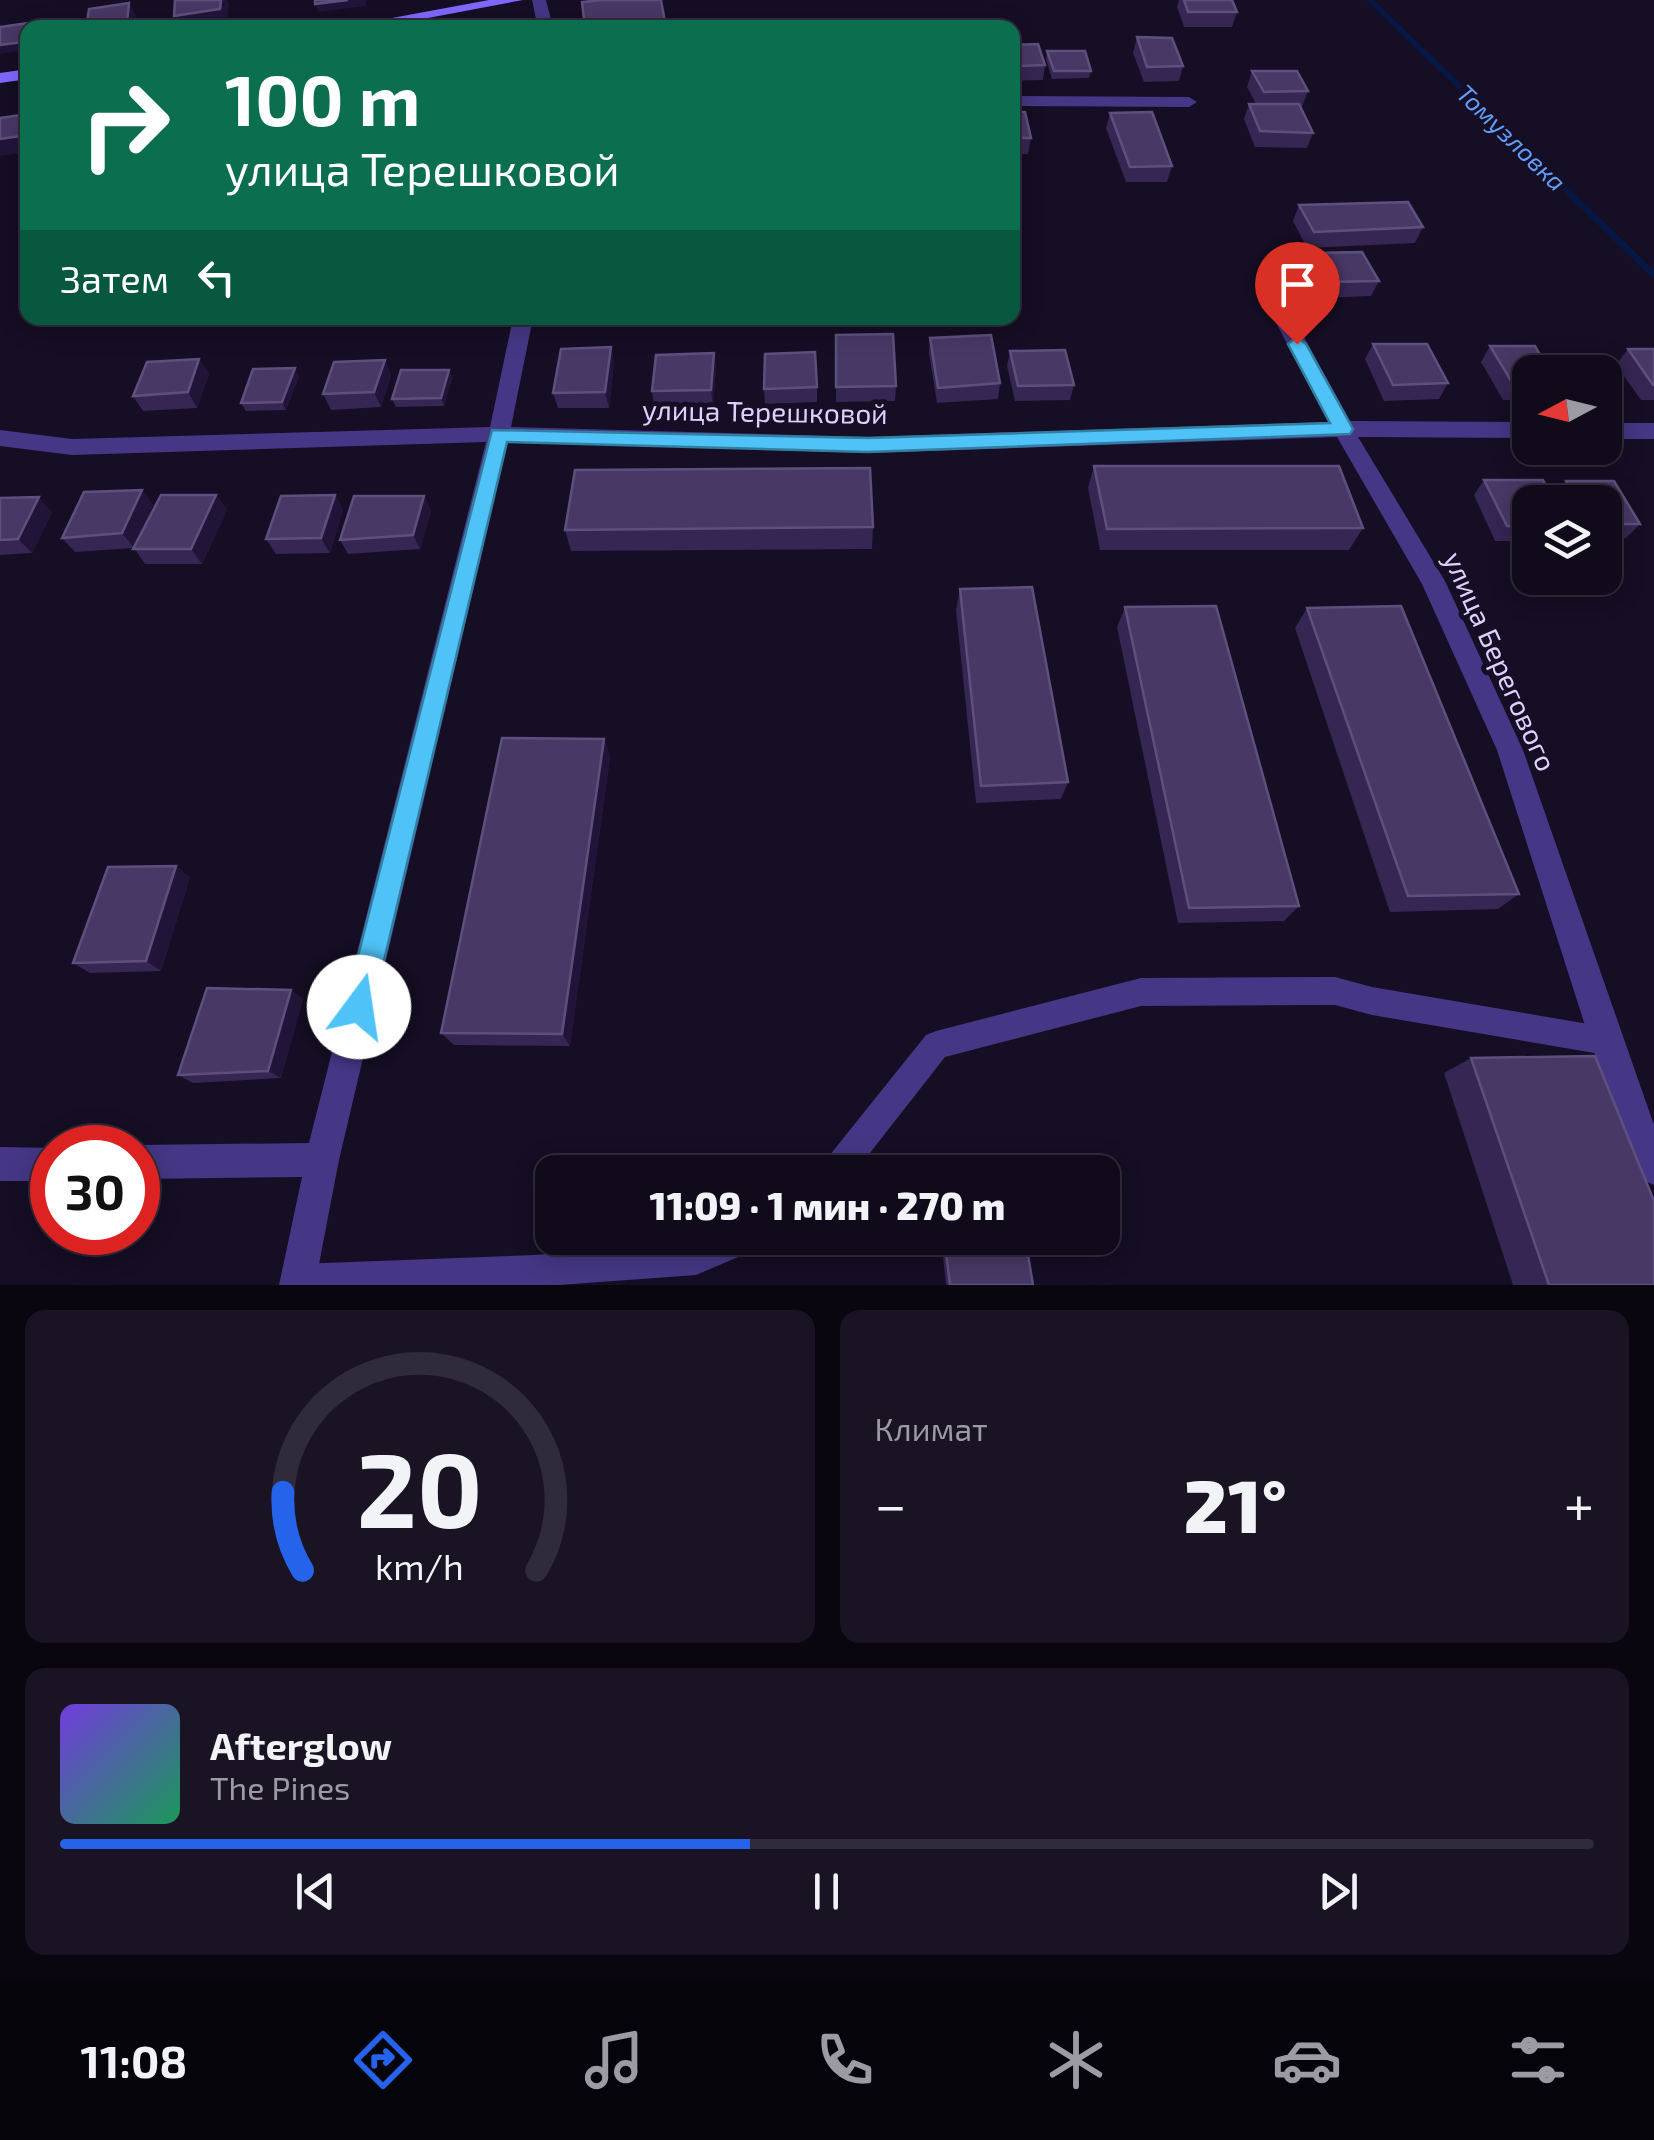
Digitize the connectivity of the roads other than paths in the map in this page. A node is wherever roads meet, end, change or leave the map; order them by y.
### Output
1 (516, 0) edge
2 (393, 20) edge
3 (1020, 101) edge
4 (1190, 102) dead end
5 (1282, 315) dead end
6 (521, 325) edge
7 (1343, 429) junction
8 (1512, 430) edge
9 (1622, 430) edge
10 (1654, 431) edge
11 (498, 434) junction
12 (0, 438) edge
13 (1606, 1041) junction
14 (1648, 1134) edge
15 (849, 1155) edge
16 (322, 1160) junction
17 (160, 1162) edge
18 (0, 1164) edge
19 (30, 1164) edge
20 (1654, 1168) edge
21 (706, 1255) edge
22 (297, 1283) edge

1 - 2 main road
3 - 4 street
5 - 7 street, улица Берегового
6 - 11 street
7 - 8 street, улица Терешковой
7 - 11 street, улица Терешковой
7 - 13 street, улица Берегового
9 - 10 street
11 - 12 street, улица Терешковой
11 - 16 street
13 - 14 street, улица Берегового
13 - 15 lane
14 - 20 street, улица Берегового
16 - 17 street
16 - 22 street
18 - 19 street
21 - 22 lane

